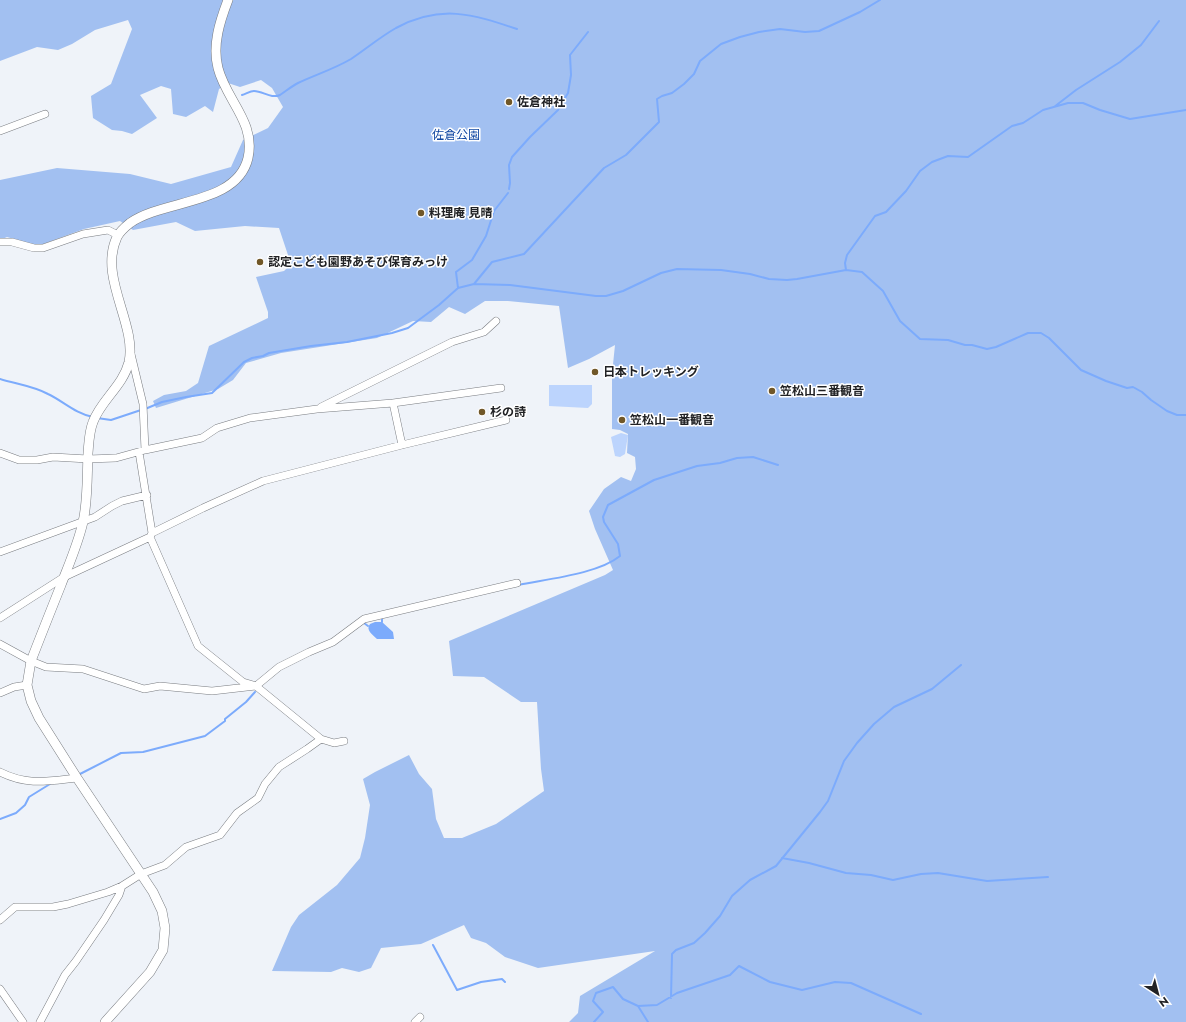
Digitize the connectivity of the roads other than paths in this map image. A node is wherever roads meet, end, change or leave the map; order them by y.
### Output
1 (228, 0) edge
2 (45, 114) dead end
3 (0, 130) edge
4 (118, 235) junction
5 (0, 242) edge
6 (496, 321) dead end
7 (130, 351) junction
8 (500, 388) dead end
9 (392, 403) junction
10 (317, 409) junction
11 (506, 420) dead end
12 (402, 445) junction
13 (142, 451) junction
14 (0, 453) edge
15 (88, 459) junction
16 (147, 495) junction
17 (84, 521) junction
18 (151, 535) junction
19 (0, 552) edge
20 (64, 577) junction
21 (517, 583) dead end
22 (0, 618) edge
23 (0, 644) edge
24 (31, 661) junction
25 (27, 685) junction
26 (256, 686) junction
27 (0, 693) edge
28 (320, 740) junction
29 (344, 741) dead end
30 (0, 772) edge
31 (77, 778) junction
32 (141, 874) junction
33 (122, 886) junction
34 (0, 920) edge
35 (0, 989) edge
36 (23, 1022) edge
37 (40, 1022) edge
38 (106, 1022) edge

1 - 4 street
2 - 3 street
4 - 5 street
4 - 7 street
6 - 10 street
7 - 13 street
7 - 15 street
8 - 9 street
9 - 10 street
9 - 12 street
10 - 13 street
11 - 12 street
12 - 18 street
13 - 15 street
13 - 16 street
14 - 15 street
15 - 17 street
16 - 17 street
16 - 18 street
17 - 19 street
17 - 20 street
18 - 20 street
18 - 26 street
20 - 22 street
20 - 24 street
21 - 26 street
23 - 24 street
24 - 25 street
24 - 26 street
25 - 27 street
25 - 31 street
26 - 28 street
28 - 29 street
28 - 32 street
30 - 31 street
31 - 32 street
32 - 33 street
32 - 38 street
33 - 34 street
33 - 37 street
35 - 36 street

